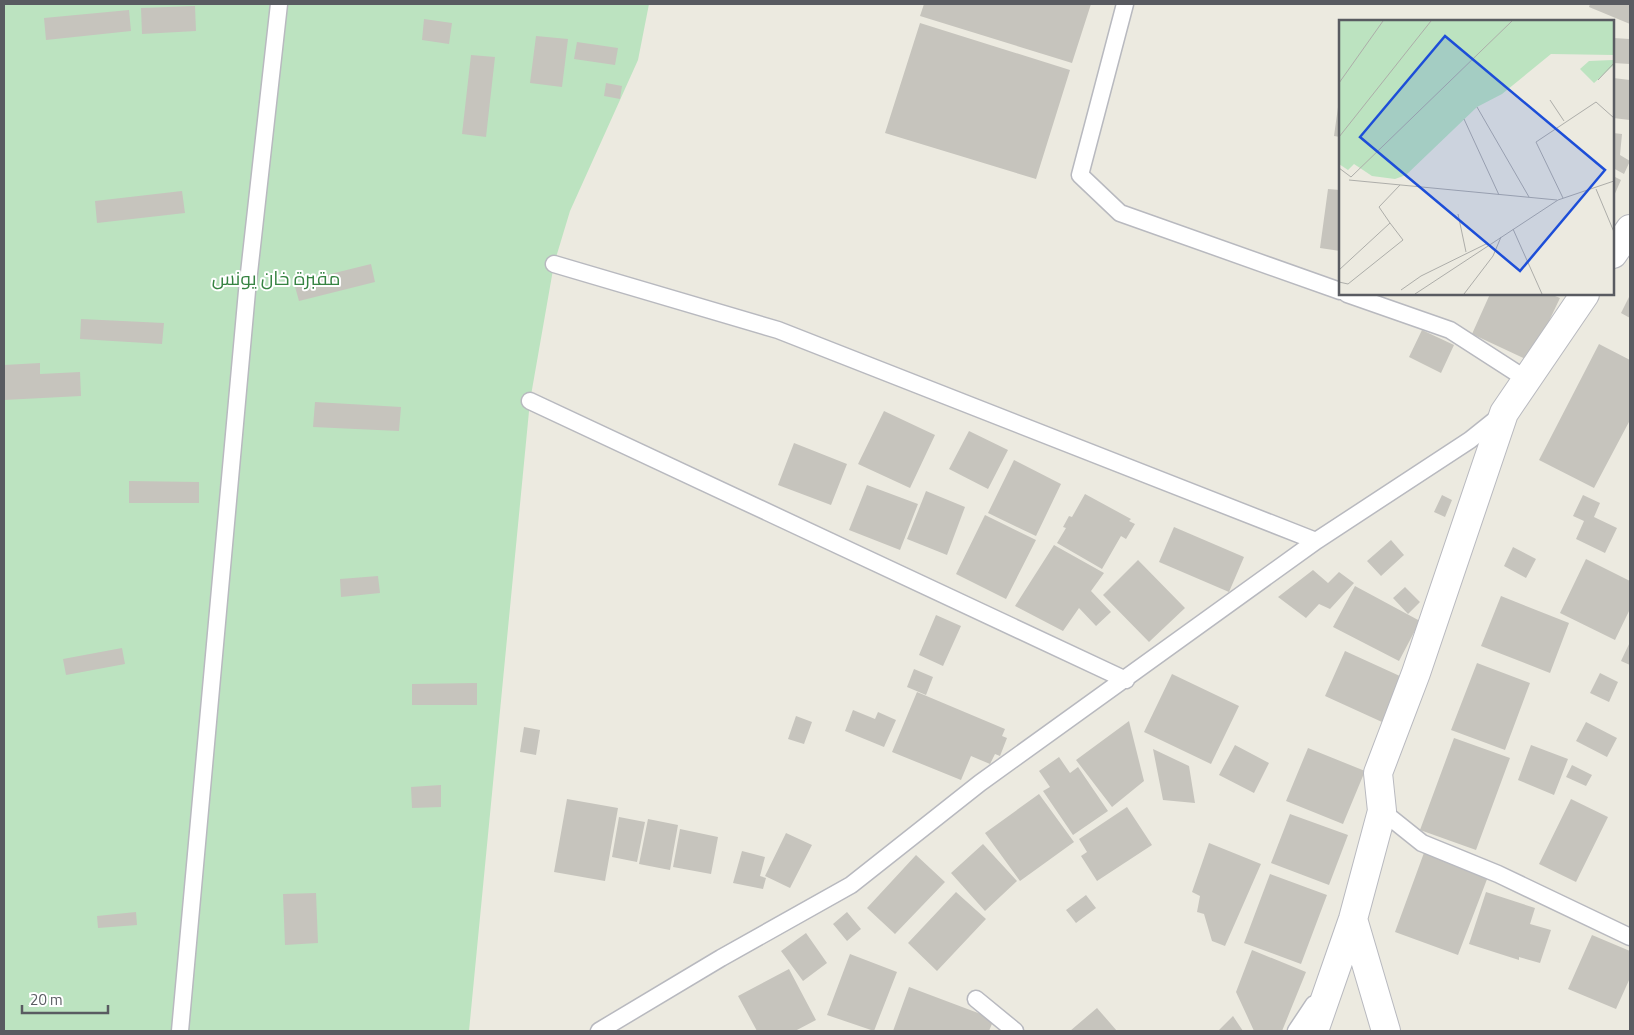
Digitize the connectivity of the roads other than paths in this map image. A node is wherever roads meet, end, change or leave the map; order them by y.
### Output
1 (279, 4) edge
2 (1125, 4) edge
3 (1630, 229) edge
4 (1614, 253) edge
5 (554, 264) dead end
6 (1339, 291) edge
7 (1350, 295) edge
8 (1584, 295) edge
9 (1526, 379) junction
10 (530, 401) dead end
11 (1504, 413) junction
12 (1316, 541) junction
13 (1126, 680) junction
14 (1382, 811) junction
15 (1352, 919) junction
16 (1630, 938) edge
17 (1329, 983) junction
18 (976, 999) dead end
19 (180, 1031) edge
20 (599, 1031) edge
21 (1015, 1031) edge
22 (1296, 1031) edge
23 (1314, 1031) edge
24 (1386, 1031) edge

1 - 19 lane
2 - 6 lane
3 - 4 street
5 - 12 lane
7 - 9 lane
8 - 9 street
9 - 11 street
10 - 13 lane
11 - 12 lane
11 - 14 street
12 - 13 lane
13 - 20 lane
14 - 15 street
14 - 16 lane
15 - 17 street
15 - 24 street
17 - 22 lane
17 - 23 street
18 - 21 lane

